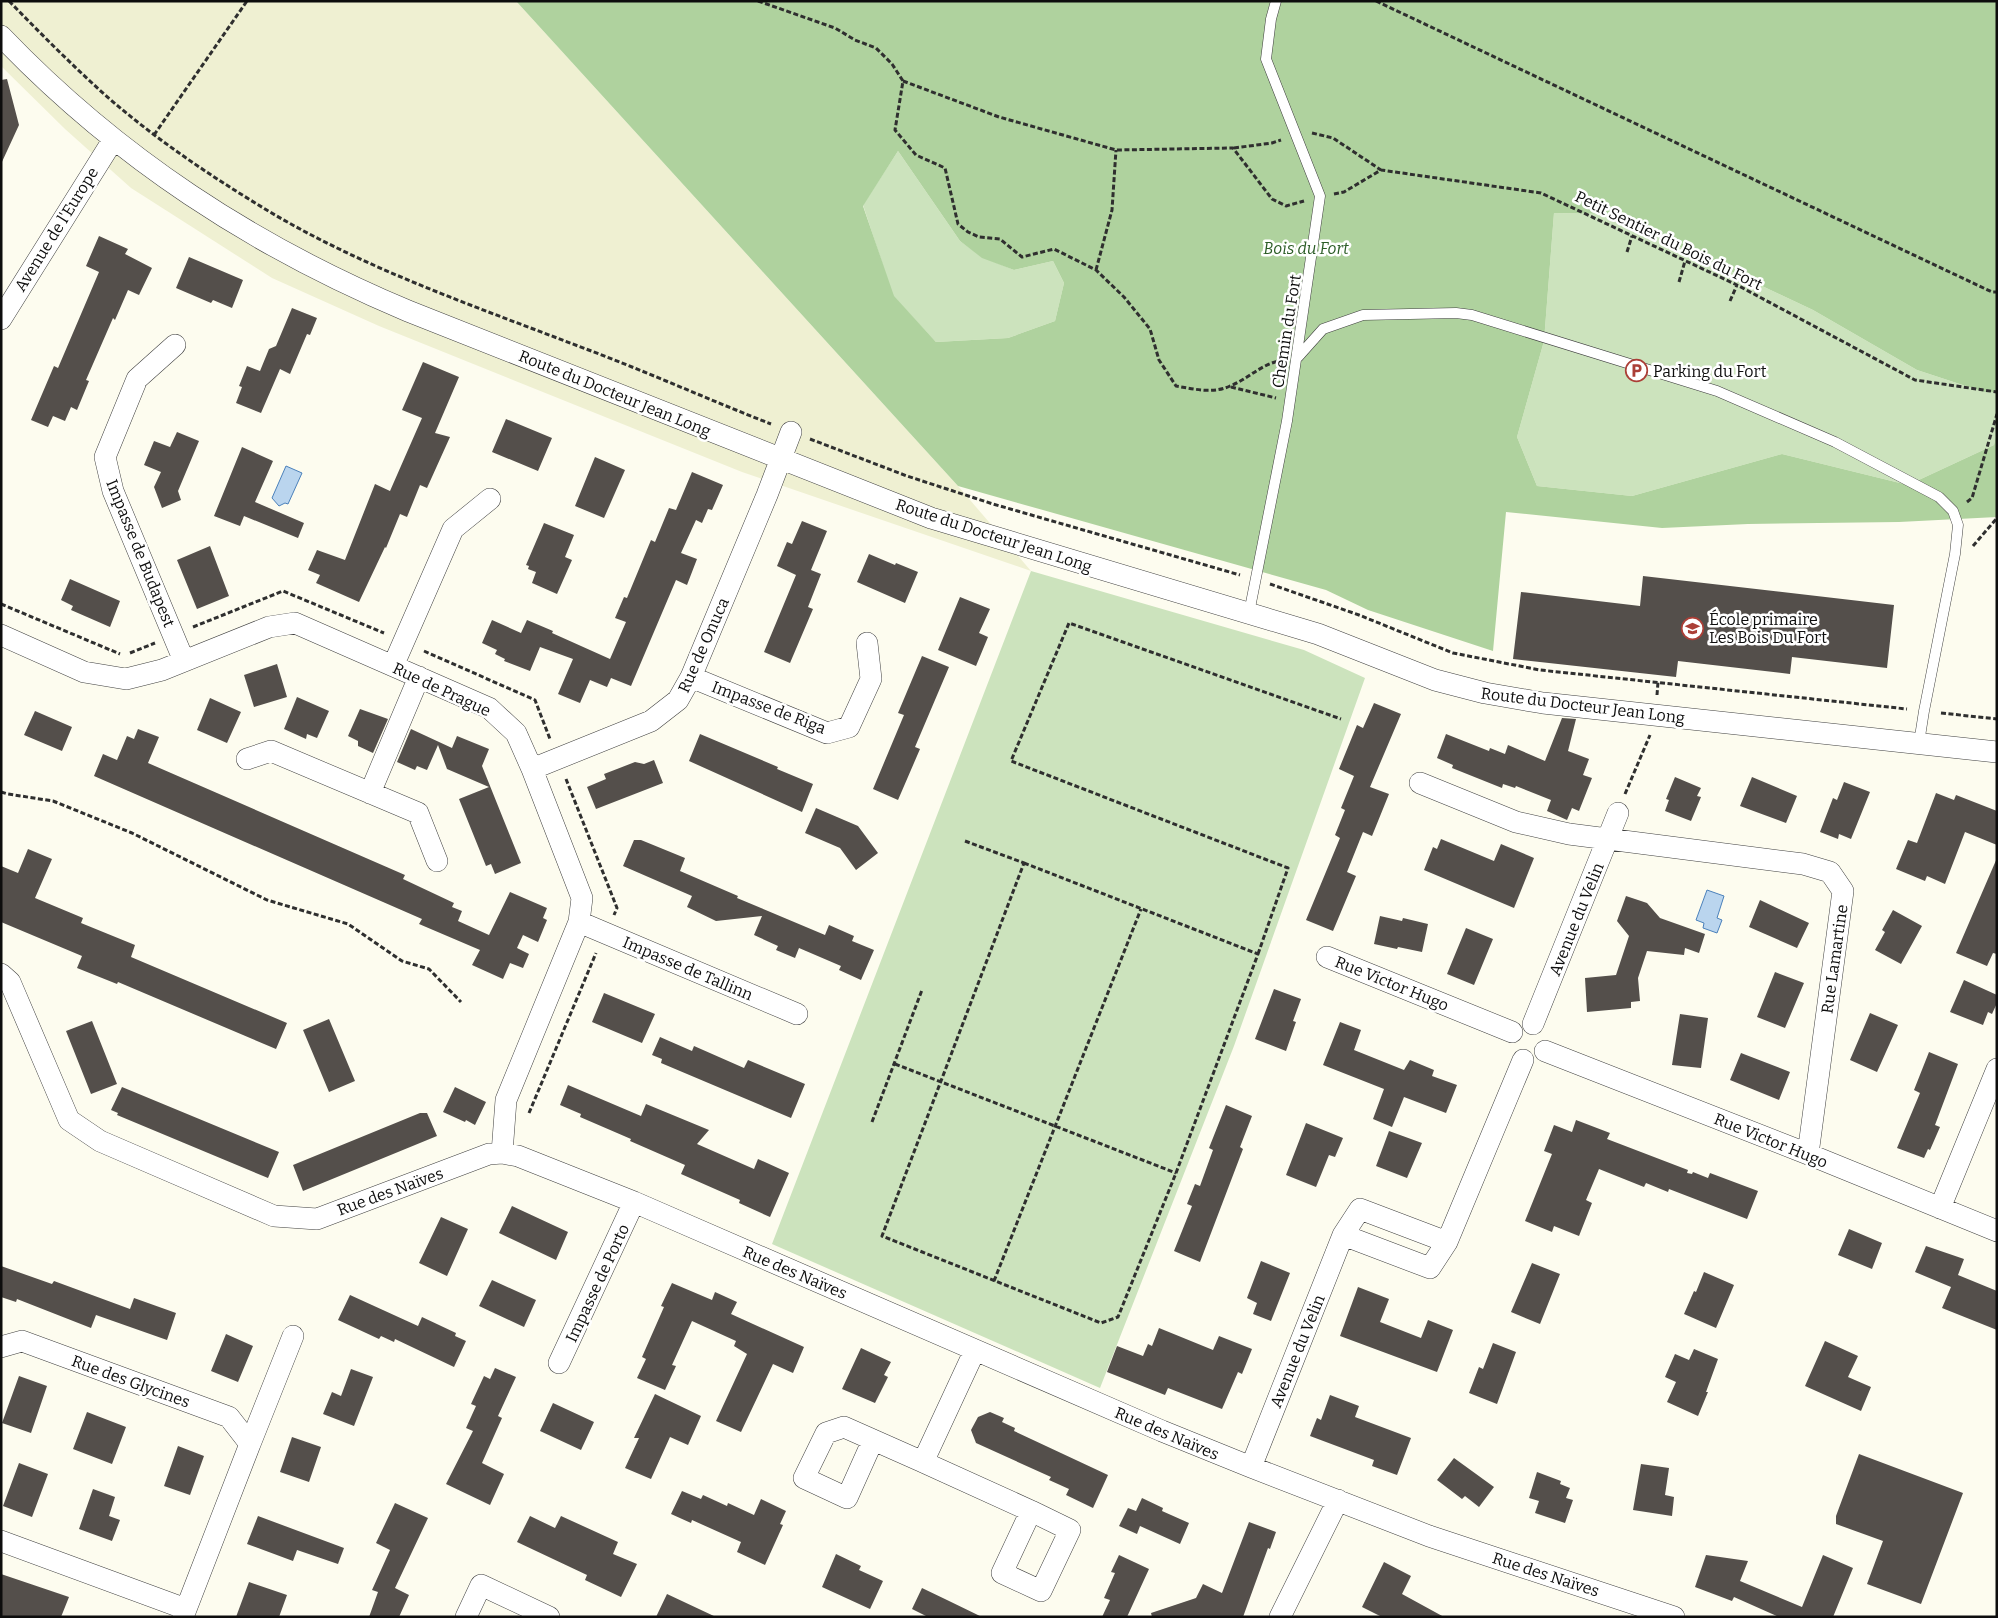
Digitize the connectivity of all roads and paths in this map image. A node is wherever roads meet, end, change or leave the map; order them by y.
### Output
1 (9, 1) edge
2 (247, 1) edge
3 (758, 1) edge
4 (1276, 1) edge
5 (1376, 1) edge
6 (1, 36) edge
7 (903, 81) junction
8 (1313, 133) dead end
9 (154, 135) junction
10 (113, 140) junction
11 (1272, 143) dead end
12 (1233, 148) junction
13 (1116, 150) junction
14 (1381, 170) junction
15 (1320, 196) junction
16 (1632, 236) junction
17 (1627, 252) dead end
18 (1685, 260) junction
19 (1096, 270) junction
20 (1679, 282) dead end
21 (1737, 285) junction
22 (1997, 292) edge
23 (1730, 301) dead end
24 (1, 319) edge
25 (175, 345) dead end
26 (1298, 357) junction
27 (1230, 387) junction
28 (1997, 392) edge
29 (1290, 401) junction
30 (1997, 414) edge
31 (791, 432) junction
32 (781, 458) junction
33 (490, 498) dead end
34 (1953, 512) junction
35 (1997, 518) edge
36 (1954, 554) junction
37 (1255, 579) junction
38 (1249, 613) junction
39 (1, 635) edge
40 (867, 643) dead end
41 (184, 661) junction
42 (393, 666) junction
43 (419, 677) junction
44 (691, 677) junction
45 (1658, 682) junction
46 (1924, 711) junction
47 (1655, 715) junction
48 (1341, 719) dead end
49 (1997, 719) edge
50 (1919, 744) junction
51 (1997, 752) edge
52 (247, 759) dead end
53 (532, 769) junction
54 (565, 778) dead end
55 (1420, 783) dead end
56 (1, 792) edge
57 (370, 792) junction
58 (1618, 813) joint
59 (1608, 838) junction
60 (965, 841) dead end
61 (437, 861) dead end
62 (1024, 863) junction
63 (1142, 909) junction
64 (613, 916) dead end
65 (579, 922) junction
66 (600, 944) dead end
67 (1258, 954) junction
68 (1327, 957) dead end
69 (1, 974) edge
70 (922, 990) dead end
71 (461, 1002) dead end
72 (797, 1014) dead end
73 (1534, 1024) junction
74 (1512, 1032) junction
75 (1545, 1051) junction
76 (1523, 1060) junction
77 (895, 1064) junction
78 (1997, 1069) edge
79 (941, 1081) junction
80 (872, 1122) dead end
81 (1055, 1126) junction
82 (502, 1145) junction
83 (1808, 1154) junction
84 (1176, 1172) junction
85 (634, 1202) junction
86 (1940, 1208) junction
87 (1997, 1231) edge
88 (1343, 1236) junction
89 (1447, 1242) junction
90 (994, 1281) junction
91 (293, 1336) dead end
92 (1, 1347) edge
93 (975, 1350) junction
94 (559, 1363) dead end
95 (873, 1440) dead end
96 (250, 1444) junction
97 (923, 1462) junction
98 (1251, 1467) junction
99 (1338, 1500) junction
100 (1030, 1512) dead end
101 (1, 1541) edge
102 (184, 1613) edge
103 (466, 1617) edge
104 (549, 1617) edge
105 (1280, 1617) edge
106 (1674, 1617) edge

1 - 9 path
2 - 9 path
3 - 7 path
4 - 15 lane, Chemin du Fort
5 - 22 path
6 - 10 street, Route du Docteur Jean Long
7 - 13 path
7 - 19 path
8 - 14 path
9 - 31 path
10 - 24 street, Avenue de l'Europe
10 - 32 street, Route du Docteur Jean Long
11 - 12 path
12 - 13 path
12 - 15 path
13 - 19 path
14 - 15 path
14 - 16 path, Petit Sentier du Bois du Fort
15 - 26 lane, Chemin du Fort
16 - 17 path
16 - 18 path, Petit Sentier du Bois du Fort
18 - 20 path
18 - 21 path, Petit Sentier du Bois du Fort
19 - 27 path
21 - 23 path
21 - 28 path, Petit Sentier du Bois du Fort
25 - 41 street, Impasse de Budapest
26 - 27 path
26 - 29 lane, Chemin du Fort
26 - 34 lane
27 - 29 path
29 - 37 lane, Chemin du Fort
30 - 34 path
31 - 32 street, Rue de Onuca
31 - 37 path
32 - 38 street, Route du Docteur Jean Long
32 - 44 street, Rue de Onuca
33 - 42 street
34 - 36 lane
35 - 36 path
36 - 46 lane
37 - 38 lane, Chemin du Fort
37 - 45 path
38 - 47 street, Route du Docteur Jean Long
39 - 41 street, Rue de Prague
40 - 44 street, Impasse de Riga
41 - 42 street, Rue de Prague
42 - 43 street, Rue de Prague
43 - 53 street, Rue de Prague
43 - 57 street
44 - 53 street, Rue de Onuca
45 - 46 path
45 - 47 path
46 - 49 path
46 - 50 lane
47 - 50 street, Route du Docteur Jean Long
47 - 58 path
48 - 67 path
50 - 51 street, Route du Docteur Jean Long
52 - 57 street
53 - 65 street, Rue de Prague
54 - 64 path
55 - 59 street, Rue Lamartine
56 - 71 path
57 - 61 street
58 - 59 street, Avenue du Velin
59 - 73 street, Avenue du Velin
59 - 83 street, Rue Lamartine
60 - 62 path
62 - 63 path
62 - 79 path
63 - 67 path
63 - 81 path
65 - 72 street, Impasse de Tallinn
65 - 82 street, Rue de Prague
66 - 82 path
67 - 84 path
68 - 74 street, Rue Victor Hugo
69 - 82 street, Rue des Naïves
70 - 77 path
73 - 74 street
73 - 75 street
74 - 76 street
75 - 76 street
75 - 83 street, Rue Victor Hugo
76 - 89 street
77 - 79 path
77 - 80 path
78 - 86 street
79 - 81 path
79 - 90 path
81 - 84 path
81 - 90 path
82 - 85 street, Rue des Naïves
83 - 86 street, Rue Victor Hugo
84 - 90 path
85 - 93 street, Rue des Naïves
85 - 94 street, Impasse de Porto
86 - 87 street, Rue Victor Hugo
88 - 89 street
88 - 89 street, Avenue du Velin
88 - 98 street, Avenue du Velin
91 - 96 street
92 - 96 street, Rue des Glycines
93 - 97 street
93 - 98 street, Rue des Naïves
95 - 97 street
96 - 102 street
97 - 100 street
98 - 99 street, Rue des Naïves
99 - 105 street
99 - 106 street, Rue des Naïves
101 - 102 street
103 - 104 street

